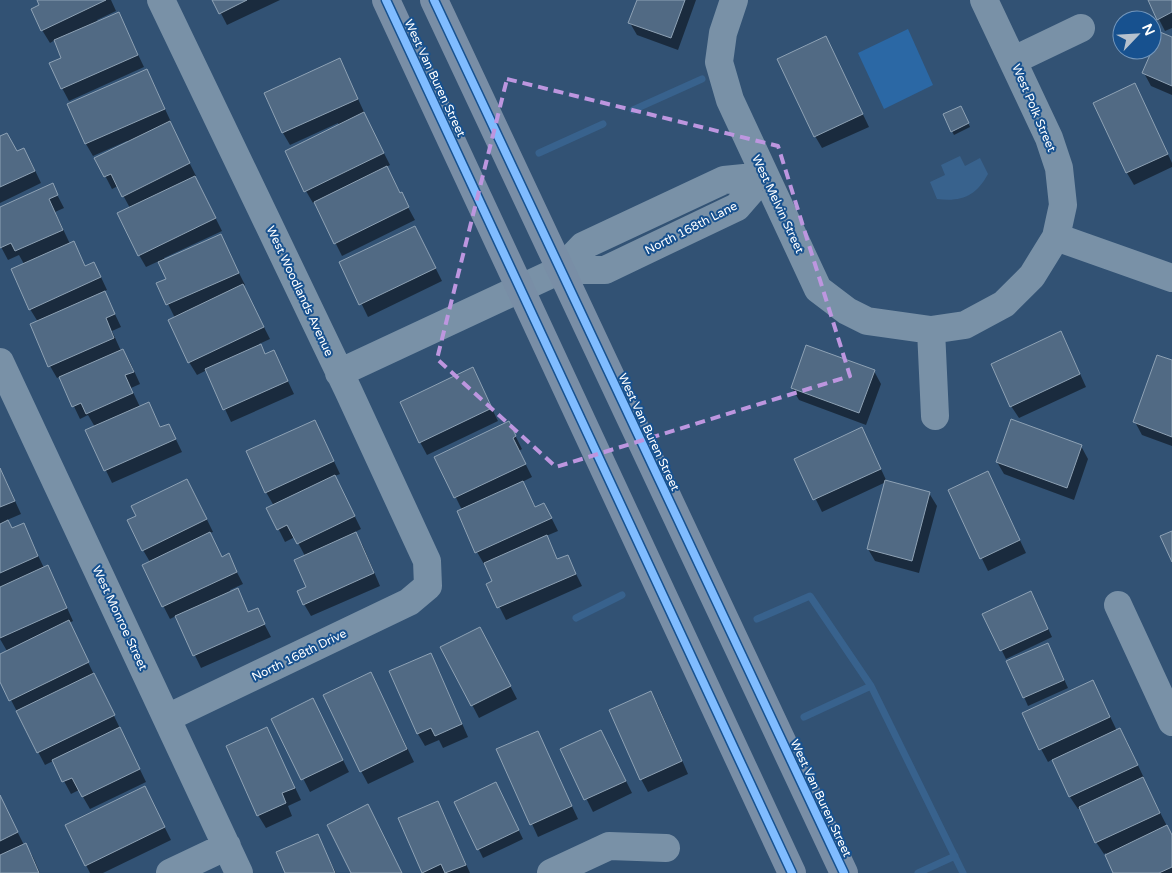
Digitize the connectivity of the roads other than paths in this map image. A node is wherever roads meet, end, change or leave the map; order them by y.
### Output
1 (161, 0) edge
2 (386, 0) edge
3 (434, 0) edge
4 (734, 0) edge
5 (984, 0) edge
6 (1081, 28) dead end
7 (1014, 60) junction
8 (764, 176) junction
9 (1056, 237) junction
10 (560, 270) junction
11 (1172, 278) edge
12 (520, 289) junction
13 (932, 330) junction
14 (0, 362) edge
15 (339, 373) junction
16 (934, 416) dead end
17 (428, 586) joint
18 (1118, 605) dead end
19 (167, 718) junction
20 (1172, 722) edge
21 (227, 846) junction
22 (666, 848) dead end
23 (170, 873) edge
24 (240, 873) edge
25 (551, 873) edge
26 (792, 873) edge
27 (844, 873) edge

1 - 15 street, West Woodlands Avenue
2 - 12 main road, West Van Buren Street
3 - 10 main road, West Van Buren Street
4 - 8 street, West Melvin Street
5 - 7 street, West Polk Street
6 - 7 street
7 - 9 street, West Polk Street
8 - 10 street
8 - 13 street, West Melvin Street
9 - 11 street
9 - 13 street, West Polk Street
10 - 12 street
10 - 27 main road, West Van Buren Street
12 - 15 street
12 - 26 main road, West Van Buren Street
13 - 16 street
14 - 19 street, West Monroe Street
15 - 17 street, West Woodlands Avenue
17 - 19 street, North 168th Drive
18 - 20 street
19 - 21 street, West Monroe Street
21 - 23 street
21 - 24 street, West Monroe Street
22 - 25 street

